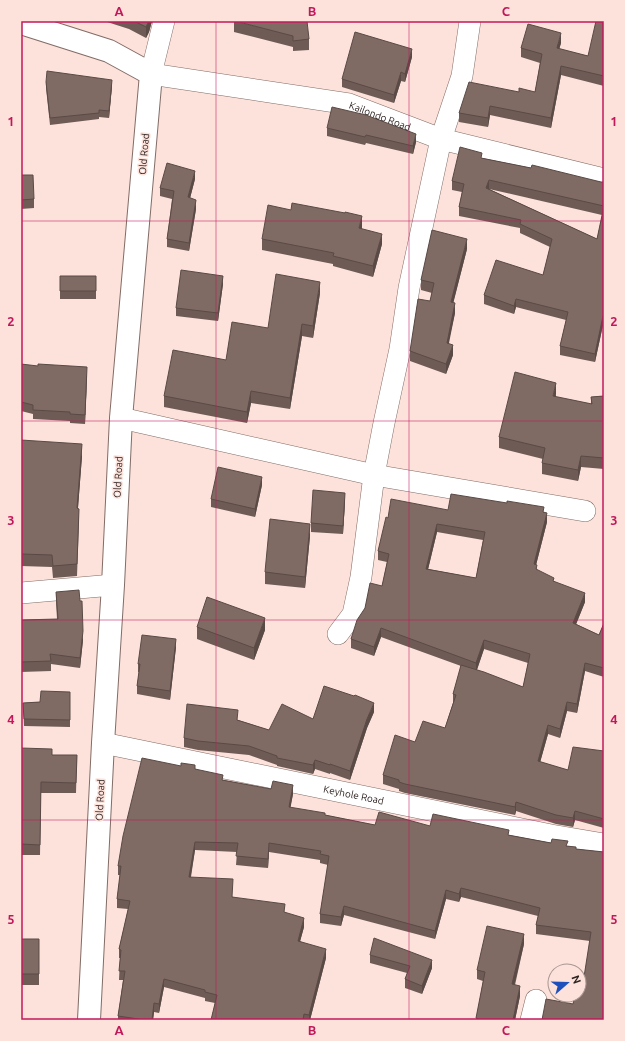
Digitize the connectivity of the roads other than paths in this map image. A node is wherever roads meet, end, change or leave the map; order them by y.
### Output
1 (164, 21) edge
2 (470, 21) edge
3 (21, 23) edge
4 (151, 74) junction
5 (442, 139) junction
6 (604, 179) edge
7 (121, 418) junction
8 (374, 475) junction
9 (585, 511) dead end
10 (113, 585) junction
11 (21, 593) edge
12 (338, 634) dead end
13 (103, 743) junction
14 (604, 844) edge
15 (536, 1000) dead end
16 (89, 1020) edge
17 (531, 1020) edge

1 - 4 street
2 - 5 street
3 - 4 street
4 - 5 street, Kailondo Road
4 - 7 street, Old Road
5 - 6 street, Kailondo Road
5 - 8 street
7 - 8 street
7 - 10 street, Old Road
8 - 9 street
8 - 12 street
10 - 11 street
10 - 13 street, Old Road
13 - 14 street, Keyhole Road
13 - 16 street, Old Road
15 - 17 street

